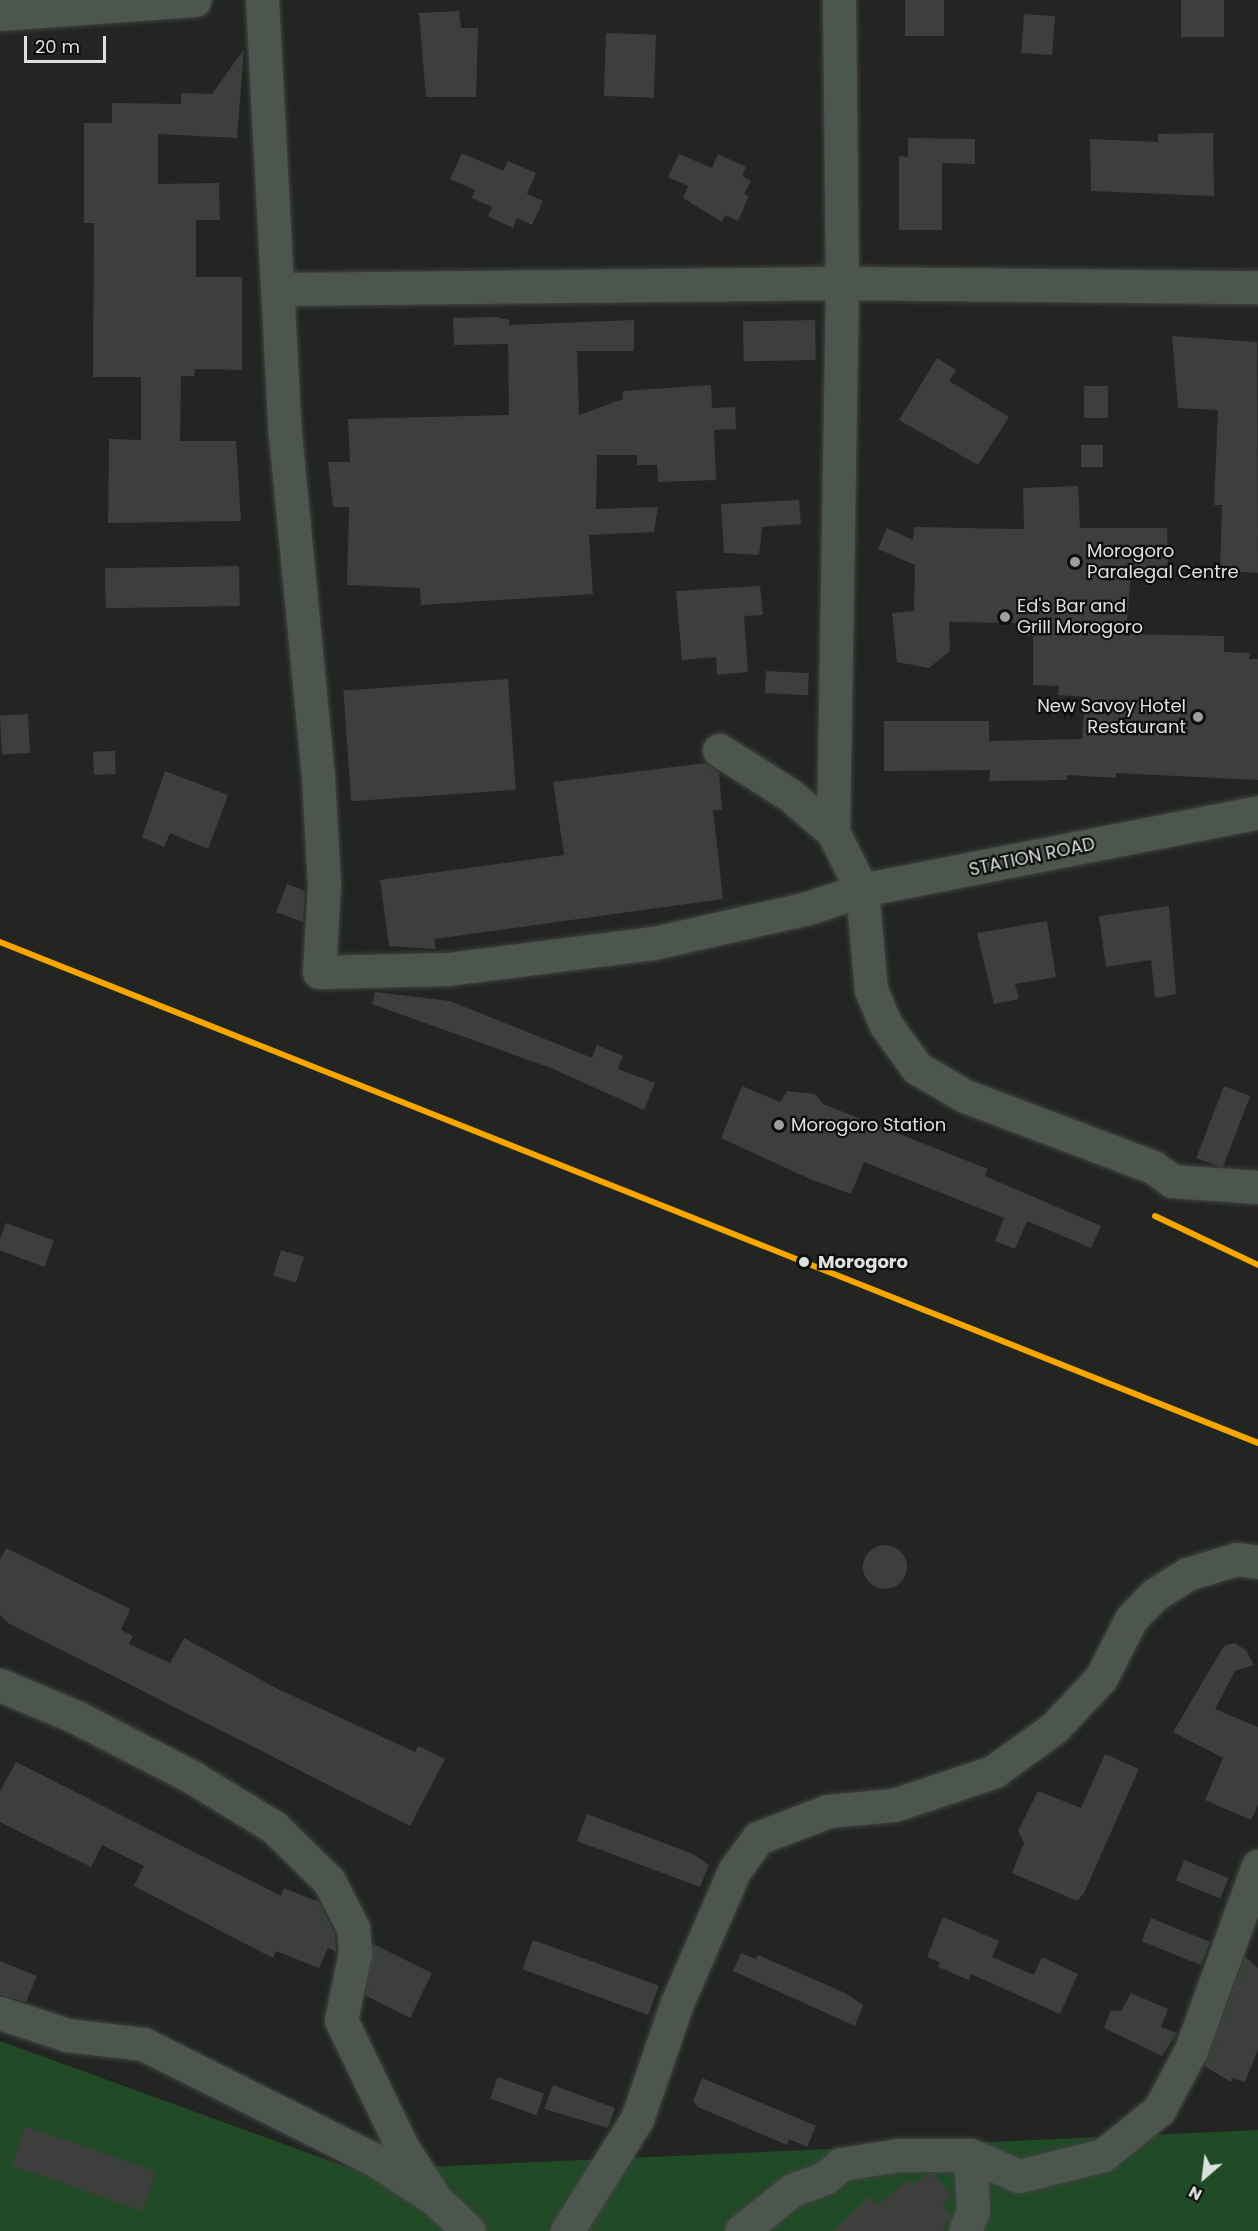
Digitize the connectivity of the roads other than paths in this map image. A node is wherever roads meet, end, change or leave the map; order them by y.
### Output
1 (194, 0) edge
2 (262, 0) edge
3 (839, 0) edge
4 (0, 14) edge
5 (842, 283) junction
6 (1258, 287) edge
7 (281, 289) junction
8 (719, 750) dead end
9 (1258, 812) edge
10 (833, 832) junction
11 (862, 890) junction
12 (1254, 1186) edge
13 (1258, 1562) edge
14 (0, 1685) edge
15 (1258, 1866) edge
16 (0, 2013) edge
17 (970, 2155) junction
18 (436, 2200) junction
19 (469, 2231) edge
20 (567, 2231) edge
21 (741, 2231) edge
22 (965, 2231) edge

1 - 4 street
2 - 7 street
3 - 5 street
5 - 6 street
5 - 7 street
5 - 10 street
7 - 11 street, STATION ROAD
8 - 10 street
9 - 11 street, STATION ROAD
10 - 11 street
11 - 12 street
13 - 20 street
14 - 18 street
15 - 17 street
16 - 18 street
17 - 21 street
17 - 22 street
18 - 19 street

